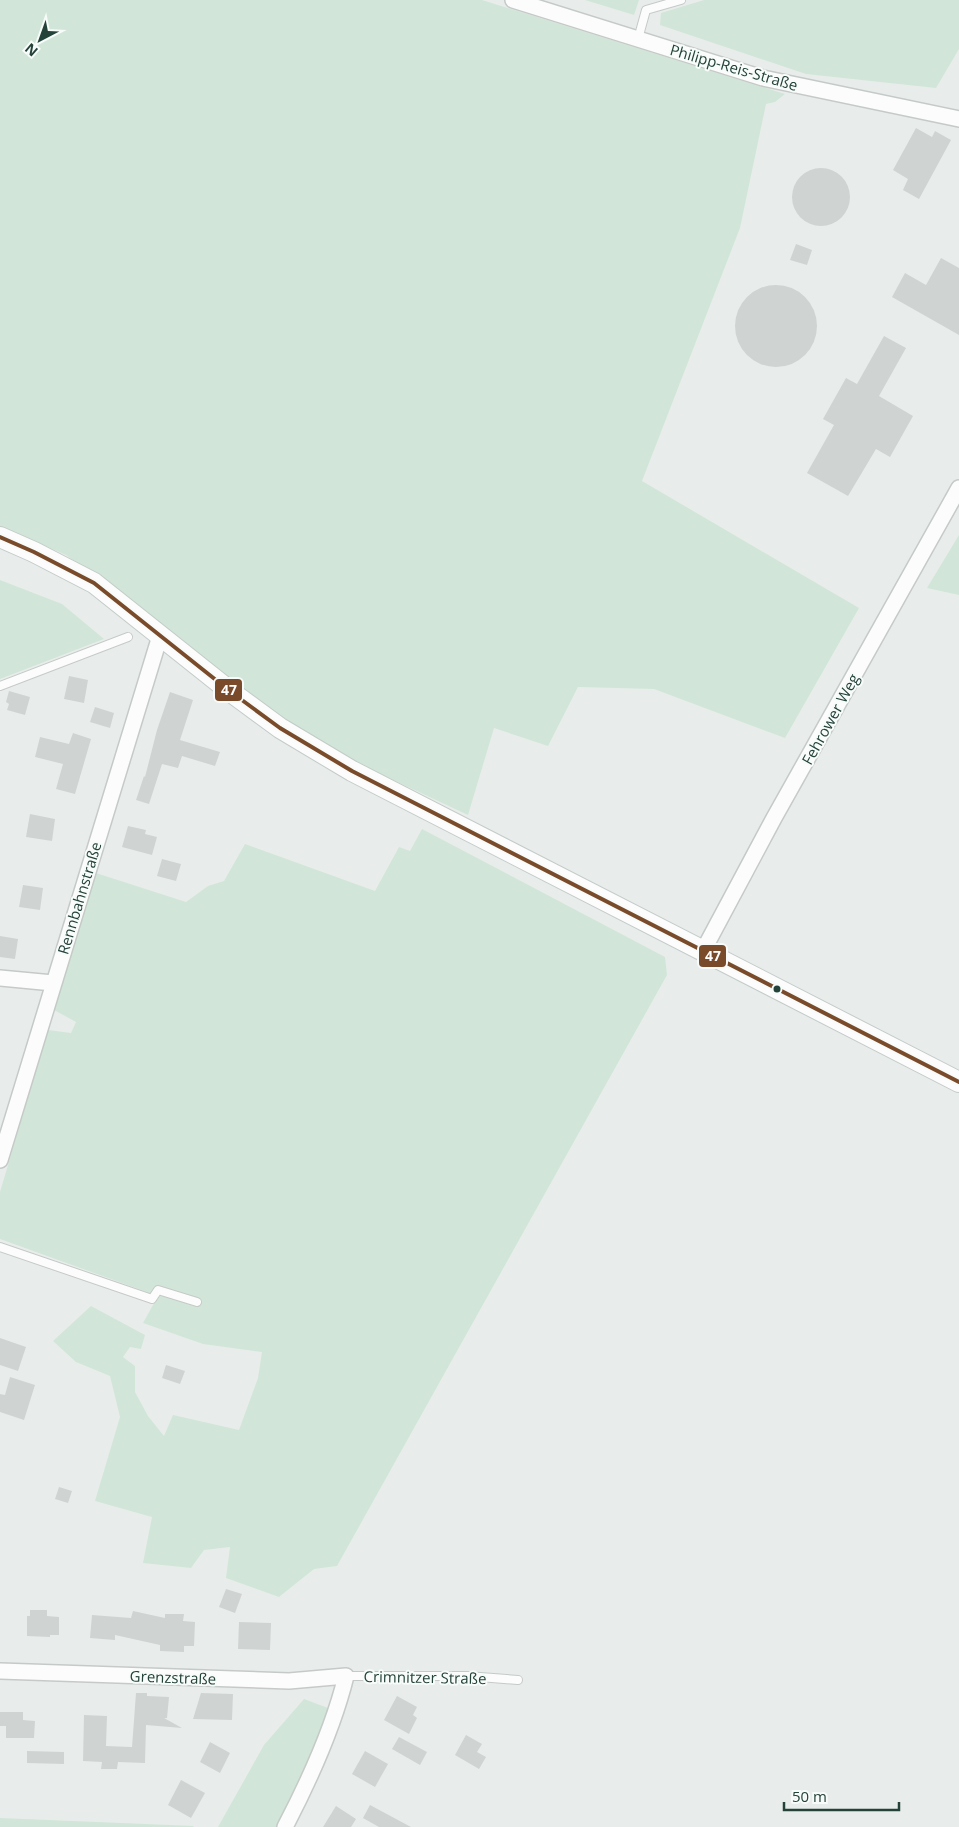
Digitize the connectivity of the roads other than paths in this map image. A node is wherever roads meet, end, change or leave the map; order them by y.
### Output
1 (513, 0) edge
2 (681, 0) edge
3 (638, 39) junction
4 (959, 119) edge
5 (959, 488) edge
6 (0, 537) edge
7 (160, 636) junction
8 (128, 637) dead end
9 (0, 686) edge
10 (703, 951) junction
11 (0, 978) edge
12 (53, 983) junction
13 (959, 1082) edge
14 (0, 1160) edge
15 (0, 1246) edge
16 (197, 1302) dead end
17 (0, 1670) edge
18 (346, 1676) junction
19 (518, 1680) dead end
20 (285, 1827) edge

1 - 3 street, Philipp-Reis-Straße
2 - 3 lane
3 - 4 street, Philipp-Reis-Straße
5 - 10 street, Fehrower Weg
6 - 7 street
7 - 10 street
7 - 12 street, Rennbahnstraße
8 - 9 lane
10 - 13 street
11 - 12 street
12 - 14 street, Rennbahnstraße
15 - 16 lane
17 - 18 street, Grenzstraße
18 - 19 lane, Crimnitzer Straße
18 - 20 street, Crimnitzer Straße

